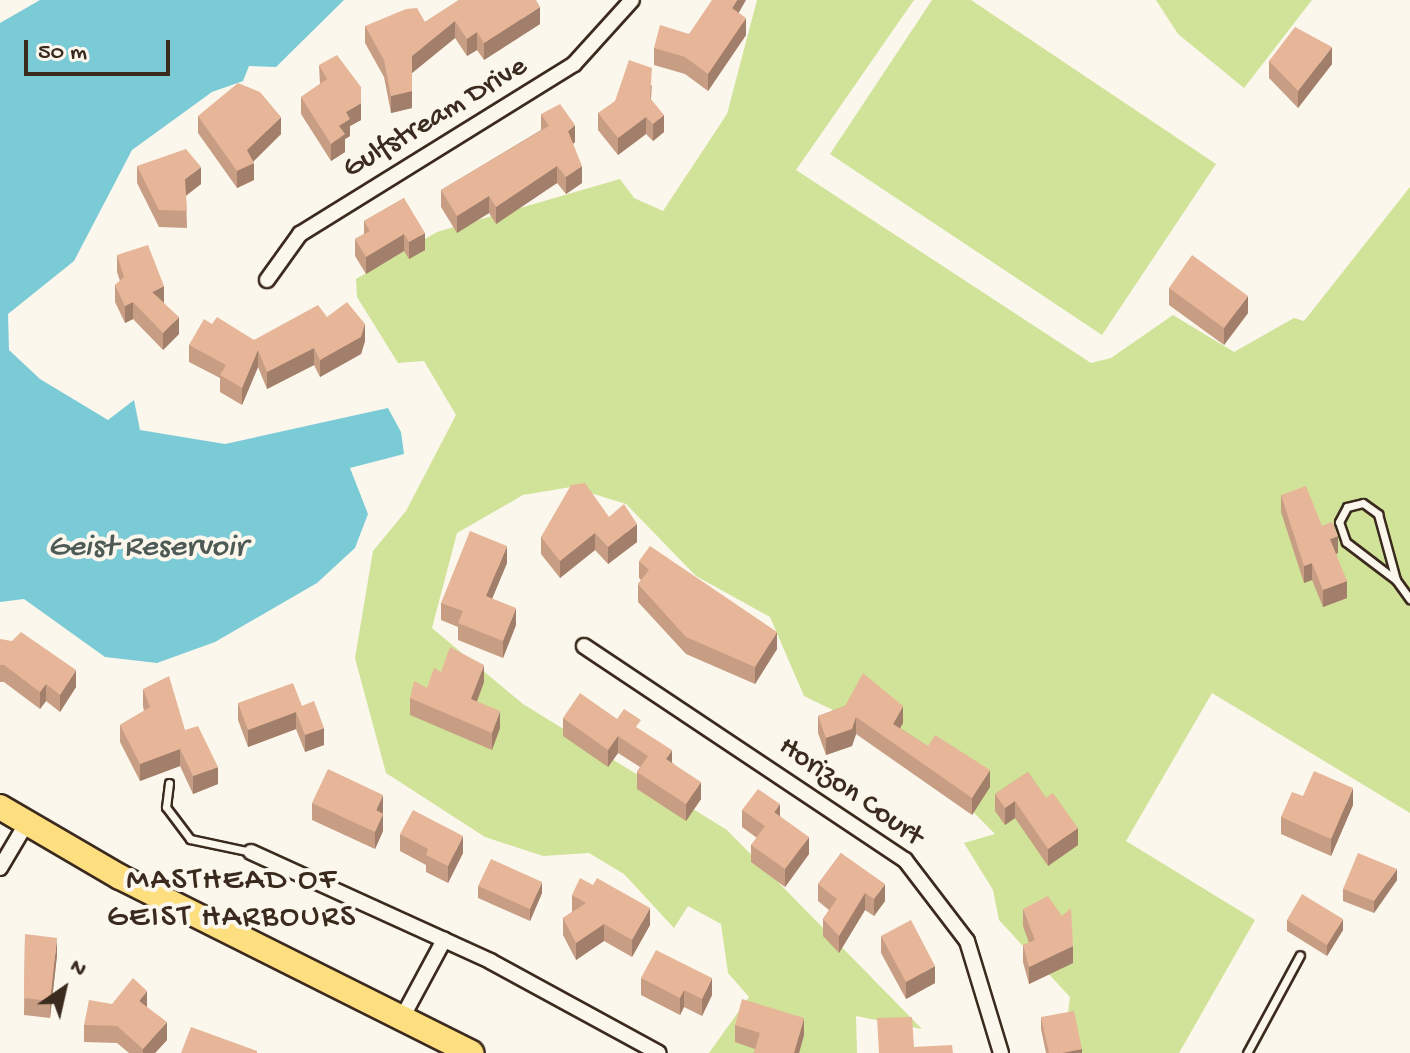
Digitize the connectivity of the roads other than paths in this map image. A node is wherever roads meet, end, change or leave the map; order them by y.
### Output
1 (632, 0) edge
2 (267, 280) dead end
3 (1396, 580) junction
4 (1410, 599) edge
5 (584, 646) dead end
6 (169, 783) dead end
7 (0, 807) edge
8 (26, 824) junction
9 (251, 852) joint
10 (0, 868) edge
11 (444, 940) junction
12 (1300, 955) dead end
13 (402, 1018) junction
14 (471, 1053) edge
15 (659, 1053) edge
16 (1001, 1053) edge
17 (1247, 1053) edge

1 - 2 street, Gulfstream Drive
3 - 3 lane
3 - 4 lane
5 - 16 street, Horizon Court
6 - 9 lane
7 - 8 main road
8 - 10 street
8 - 13 main road
9 - 11 street
11 - 13 street
11 - 15 street
12 - 17 lane
13 - 14 main road

